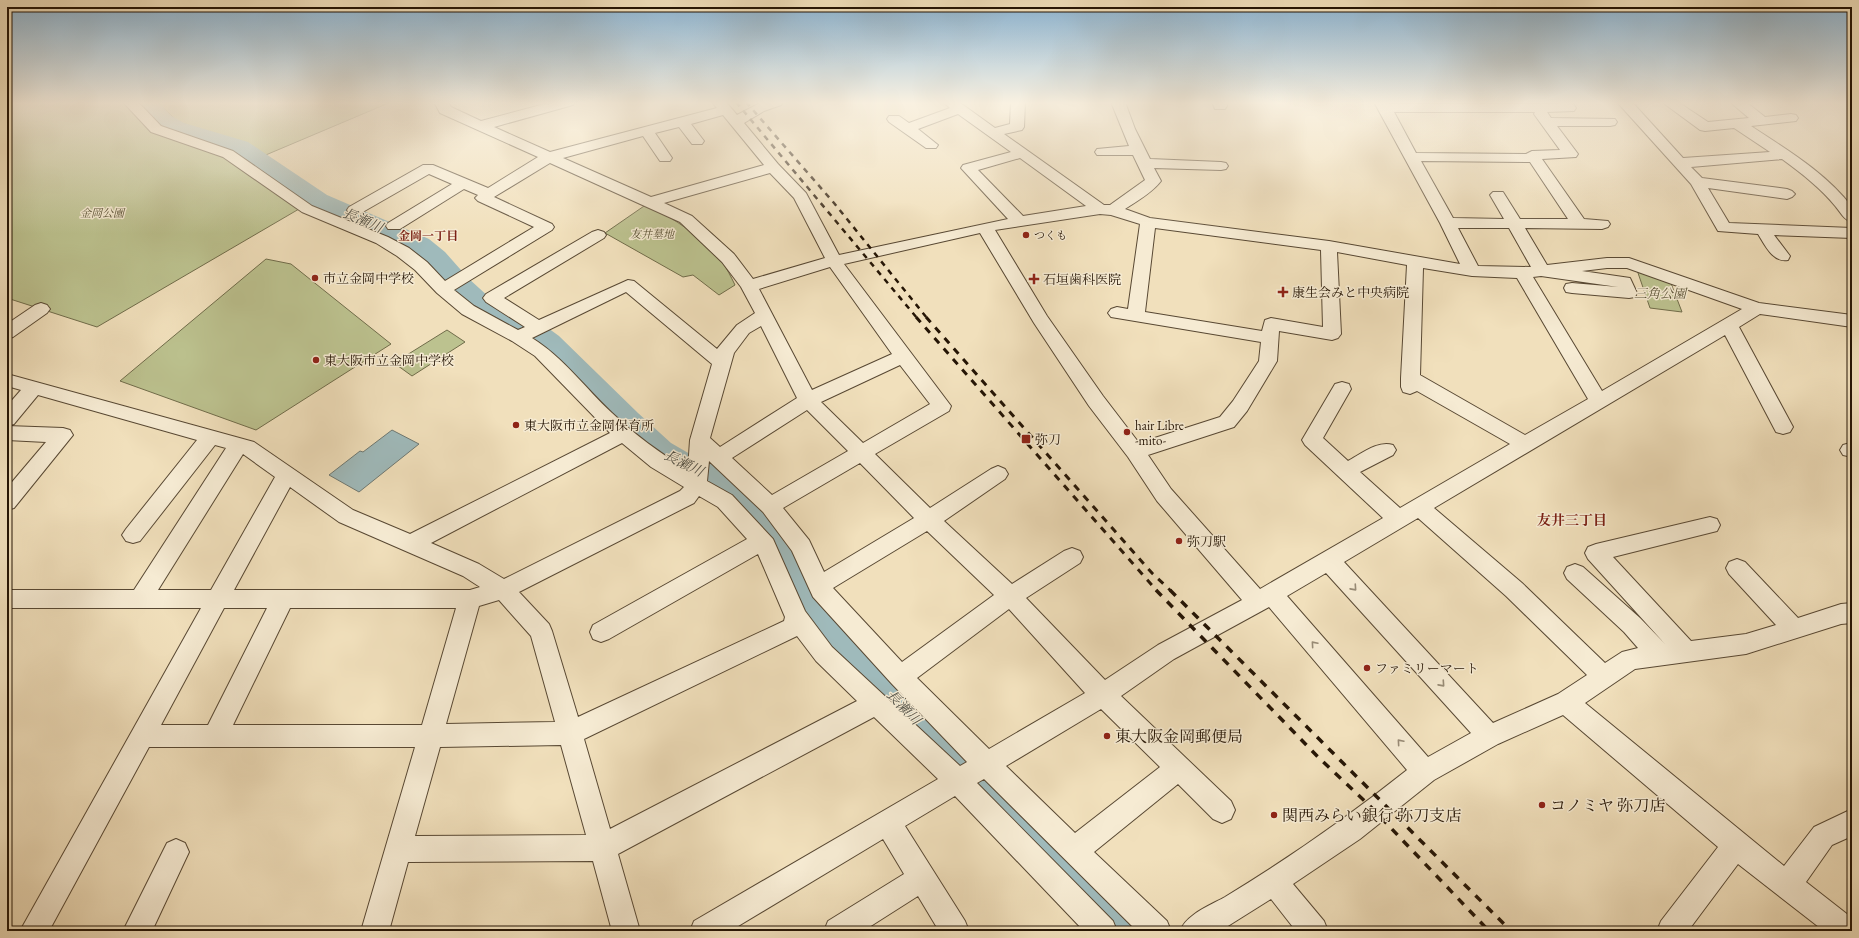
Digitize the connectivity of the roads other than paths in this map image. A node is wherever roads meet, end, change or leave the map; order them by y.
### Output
1 (204, 146) edge
2 (524, 146) edge
3 (591, 146) edge
4 (656, 146) edge
5 (756, 146) edge
6 (1013, 146) edge
7 (1137, 146) edge
8 (1406, 146) edge
9 (1565, 146) edge
10 (1664, 146) edge
11 (1771, 146) edge
12 (1139, 150) junction
13 (1102, 152) dead end
14 (1023, 153) junction
15 (1783, 154) junction
16 (549, 157) junction
17 (1412, 157) junction
18 (665, 158) dead end
19 (1534, 158) junction
20 (1146, 163) junction
21 (1680, 164) junction
22 (773, 166) junction
23 (1221, 166) dead end
24 (1697, 182) junction
25 (464, 183) junction
26 (489, 194) junction
27 (1787, 194) dead end
28 (1498, 195) dead end
29 (651, 202) junction
30 (1107, 209) junction
31 (355, 210) dead end
32 (1852, 217) edge
33 (1020, 222) junction
34 (1148, 222) junction
35 (1448, 223) junction
36 (1514, 224) junction
37 (1579, 224) junction
38 (1602, 224) dead end
39 (394, 226) dead end
40 (984, 227) junction
41 (1762, 229) junction
42 (1852, 233) edge
43 (598, 235) dead end
44 (1329, 246) junction
45 (1782, 256) dead end
46 (834, 261) junction
47 (1415, 261) junction
48 (1472, 271) junction
49 (1542, 271) junction
50 (1522, 273) junction
51 (451, 284) junction
52 (749, 286) junction
53 (1572, 288) dead end
54 (1757, 308) junction
55 (42, 309) dead end
56 (1117, 313) dead end
57 (763, 316) junction
58 (1136, 316) junction
59 (1852, 321) edge
60 (1729, 325) junction
61 (529, 331) junction
62 (7, 333) edge
63 (1270, 338) junction
64 (903, 356) junction
65 (722, 363) junction
66 (7, 380) edge
67 (35, 387) junction
68 (1342, 389) dead end
69 (808, 400) junction
70 (1599, 402) junction
71 (7, 419) edge
72 (1783, 427) dead end
73 (7, 433) edge
74 (624, 434) junction
75 (210, 437) junction
76 (700, 440) junction
77 (1525, 444) junction
78 (238, 445) junction
79 (1386, 450) dead end
80 (1135, 452) junction
81 (862, 454) junction
82 (716, 458) junction
83 (1346, 471) junction
84 (287, 474) junction
85 (998, 474) dead end
86 (697, 484) junction
87 (7, 502) edge
88 (770, 506) junction
89 (1420, 507) junction
90 (1398, 519) junction
91 (929, 520) junction
92 (1710, 525) dead end
93 (133, 535) dead end
94 (762, 541) junction
95 (411, 544) junction
96 (1072, 557) dead end
97 (1328, 560) junction
98 (1737, 568) dead end
99 (1575, 573) dead end
100 (819, 586) junction
101 (503, 590) junction
102 (1010, 596) junction
103 (141, 598) junction
104 (217, 598) junction
105 (284, 598) junction
106 (1264, 598) junction
107 (470, 599) junction
108 (8, 600) edge
109 (796, 617) junction
110 (1848, 618) edge
111 (1794, 629) junction
112 (601, 632) dead end
113 (1686, 652) junction
114 (1660, 656) junction
115 (900, 677) junction
116 (1604, 677) junction
117 (1103, 695) junction
118 (1566, 702) junction
119 (876, 704) junction
120 (570, 733) junction
121 (142, 736) junction
122 (215, 736) junction
123 (432, 736) junction
124 (1490, 736) junction
125 (1180, 768) junction
126 (971, 772) junction
127 (1425, 772) junction
128 (1222, 810) dead end
129 (1852, 822) edge
130 (888, 823) junction
131 (1736, 845) junction
132 (602, 848) junction
133 (400, 849) junction
134 (1074, 851) junction
135 (176, 852) dead end
136 (922, 878) junction
137 (1273, 881) junction
138 (1787, 885) junction
139 (34, 931) edge
140 (137, 931) edge
141 (375, 931) edge
142 (626, 931) edge
143 (704, 931) edge
144 (838, 931) edge
145 (955, 931) edge
146 (1103, 931) edge
147 (1158, 931) edge
148 (1194, 931) edge
149 (1314, 931) edge
150 (1671, 931) edge
151 (1846, 931) edge

1 - 51 street
2 - 16 street
3 - 16 street
4 - 18 street
5 - 22 street
6 - 14 street
7 - 12 street
8 - 17 street
9 - 19 street
10 - 21 street
11 - 15 street
12 - 13 street
12 - 20 street
14 - 30 street
14 - 33 street
15 - 21 street
15 - 32 street
16 - 26 street
16 - 29 street
17 - 19 street
17 - 35 street
19 - 37 street
20 - 23 street
20 - 30 street
21 - 24 street
22 - 29 street
22 - 46 street
24 - 27 street
24 - 41 street
25 - 26 street
25 - 31 street
25 - 39 street
26 - 51 street
28 - 36 street
29 - 52 street
30 - 33 street
30 - 34 street
33 - 40 street
34 - 44 street
34 - 58 street
35 - 36 street
35 - 48 street
36 - 37 street
36 - 49 street
37 - 38 street
40 - 46 street
40 - 80 street
41 - 42 street
41 - 45 street
43 - 61 street
44 - 47 street
44 - 63 street
46 - 52 street
46 - 64 street
47 - 48 street
47 - 77 street
48 - 50 street
49 - 50 street
49 - 53 street
49 - 54 street
50 - 70 street
51 - 61 street
52 - 57 street
54 - 59 street
54 - 60 street
55 - 62 street
56 - 58 street
57 - 65 street
57 - 69 street
58 - 63 street
60 - 70 street
60 - 72 street
61 - 65 street
61 - 74 street
63 - 80 street
64 - 69 street
64 - 81 street
65 - 76 street
66 - 67 street
67 - 71 street
67 - 75 street
68 - 83 street
69 - 81 street
69 - 82 street
70 - 77 street
73 - 87 street
74 - 86 street
74 - 95 street
75 - 78 street
75 - 93 street
76 - 82 street
76 - 86 street
77 - 89 street
78 - 84 street
78 - 103 street
79 - 83 street
80 - 106 street
81 - 88 street
81 - 91 street
82 - 88 street
83 - 90 street
84 - 95 street
84 - 104 street
85 - 91 street
86 - 94 street
86 - 101 street
88 - 100 street
89 - 90 street
89 - 116 street
90 - 97 street
91 - 100 street
91 - 102 street
92 - 113 street
94 - 109 street
94 - 112 street
95 - 101 street
96 - 102 street
97 - 106 street
97 -> 124 street
98 - 111 street
99 - 114 street
100 - 115 street
101 - 107 street
101 - 120 street
102 - 115 street
102 - 117 street
103 - 104 street
103 - 108 street
104 - 105 street
104 - 121 street
105 - 107 street
105 - 122 street
106 - 117 street
127 -> 106 street
107 - 123 street
109 - 119 street
109 - 120 street
110 - 111 street
111 - 113 street
113 - 114 street
114 - 116 street
115 - 126 street
116 - 118 street
117 - 125 street
117 - 126 street
118 - 124 street
118 - 131 street
119 - 126 street
119 - 132 street
120 - 123 street
120 - 132 street
121 - 122 street
121 - 139 street
122 - 123 street
123 - 133 street
124 - 127 street
125 - 128 street
125 - 134 street
126 - 130 street
126 - 134 street
126 - 146 street
127 - 137 street
129 - 138 street
130 - 136 street
130 - 143 street
131 - 138 street
131 - 150 street
132 - 133 street
132 - 142 street
133 - 141 street
134 - 147 street
135 - 140 street
136 - 144 street
136 - 145 street
137 - 148 street
137 - 149 street
138 - 151 street

